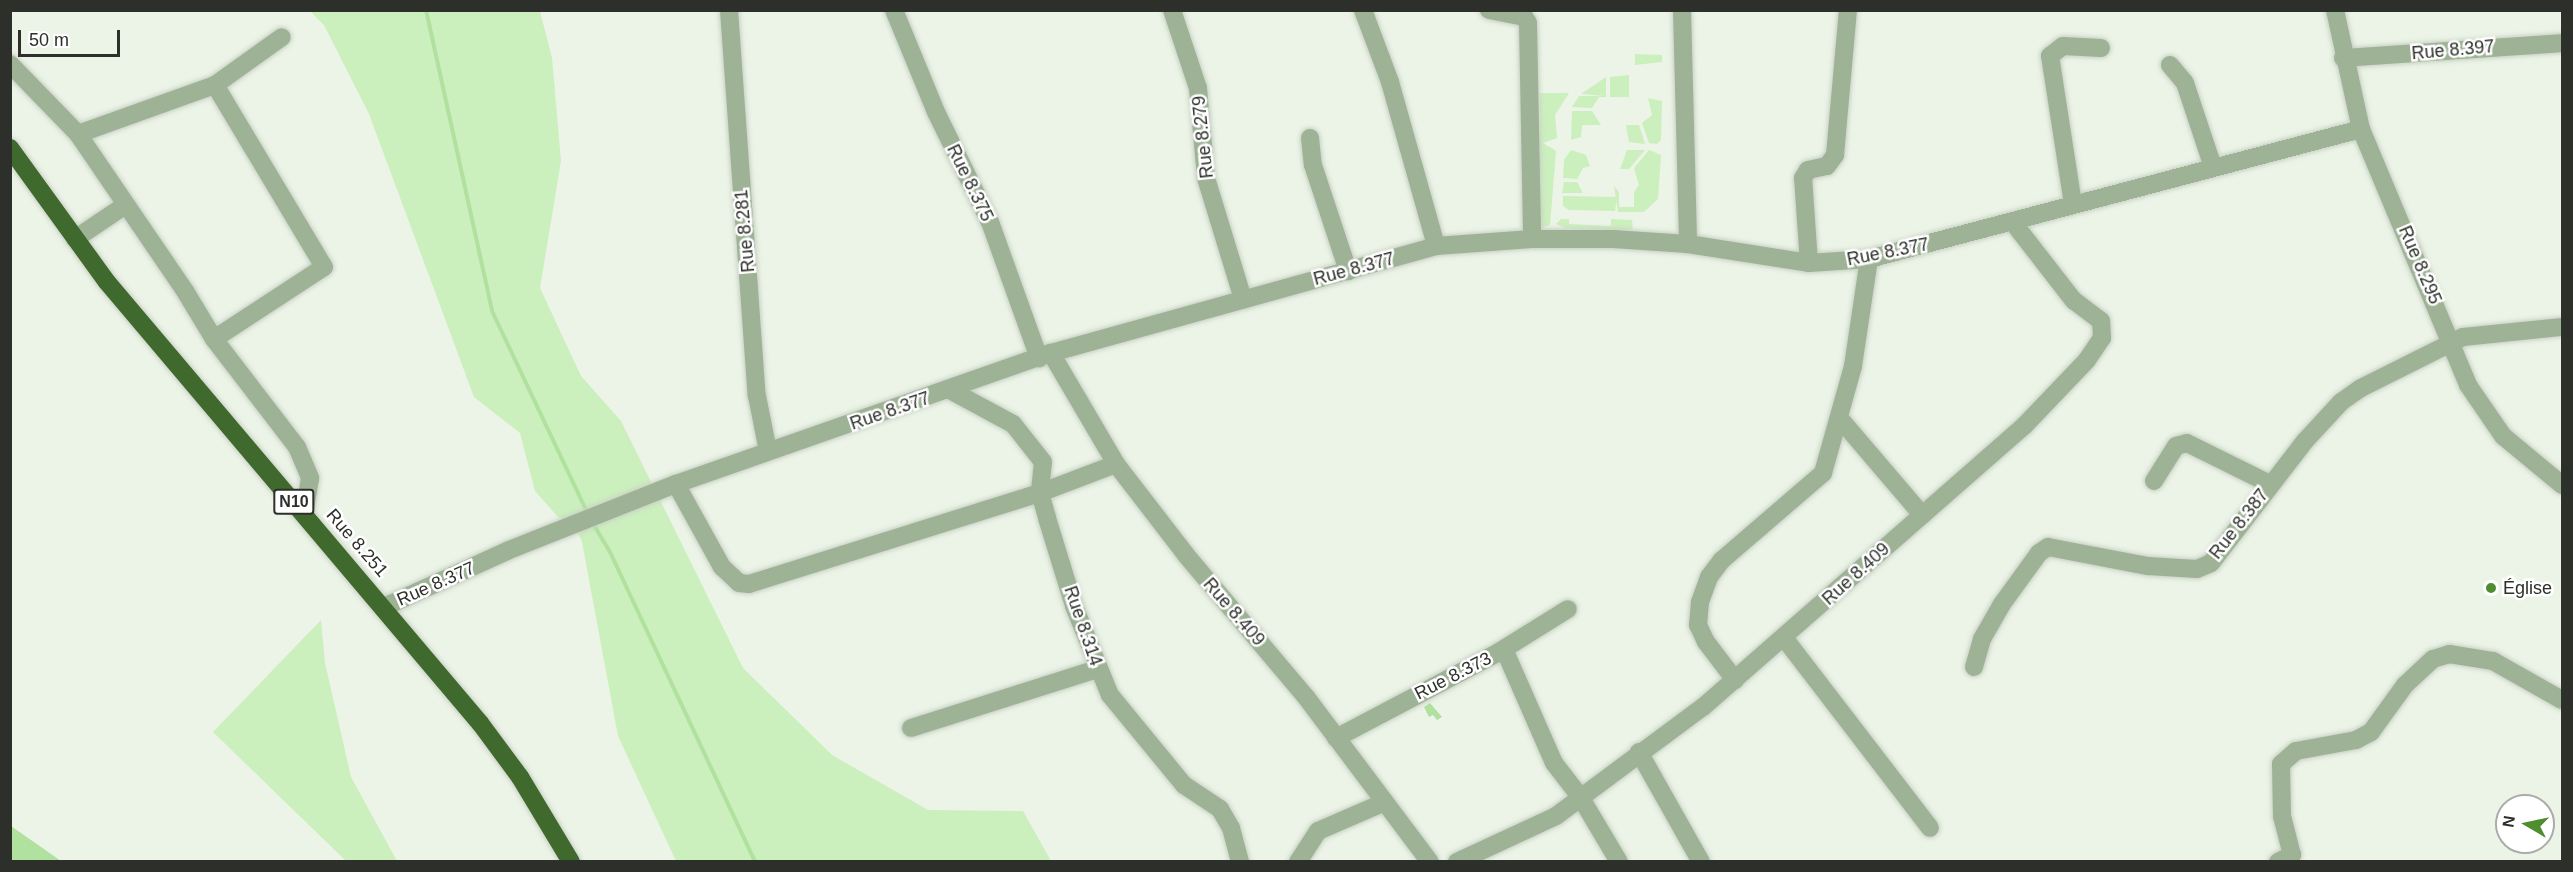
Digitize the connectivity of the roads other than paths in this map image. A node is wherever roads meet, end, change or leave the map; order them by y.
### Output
1 (729, 10) edge
2 (894, 10) edge
3 (1172, 10) edge
4 (1363, 10) edge
5 (1489, 10) edge
6 (1682, 10) edge
7 (1848, 10) edge
8 (2335, 10) edge
9 (282, 37) dead end
10 (2562, 43) edge
11 (2101, 48) dead end
12 (2343, 58) junction
13 (10, 64) edge
14 (2170, 65) dead end
15 (214, 85) junction
16 (2361, 129) junction
17 (78, 134) junction
18 (1310, 138) dead end
19 (10, 148) edge
20 (2213, 167) junction
21 (2073, 204) junction
22 (124, 206) junction
23 (2012, 220) junction
24 (1532, 238) junction
25 (75, 239) junction
26 (1688, 244) junction
27 (1436, 246) junction
28 (1869, 260) junction
29 (1809, 263) junction
30 (1348, 271) junction
31 (1243, 299) junction
32 (2562, 327) edge
33 (214, 339) junction
34 (2452, 343) junction
35 (1045, 355) junction
36 (950, 390) junction
37 (1840, 420) junction
38 (768, 452) junction
39 (1116, 464) junction
40 (2154, 481) dead end
41 (676, 484) junction
42 (2270, 484) junction
43 (2562, 485) edge
44 (1040, 493) junction
45 (304, 514) junction
46 (1922, 515) junction
47 (384, 607) junction
48 (1568, 609) dead end
49 (1785, 639) junction
50 (1504, 649) junction
51 (1974, 667) dead end
52 (1097, 669) junction
53 (1735, 680) junction
54 (2562, 700) edge
55 (911, 728) dead end
56 (1336, 738) junction
57 (1639, 752) junction
58 (1581, 798) junction
59 (1385, 802) junction
60 (1930, 828) dead end
61 (2288, 859) edge
62 (571, 861) edge
63 (1240, 861) edge
64 (1298, 861) edge
65 (1430, 861) edge
66 (1457, 861) edge
67 (1619, 861) edge
68 (1701, 861) edge

1 - 38 street, Rue 8.281
2 - 35 street, Rue 8.375
3 - 31 street, Rue 8.279
4 - 27 street
5 - 24 street
6 - 26 street
7 - 29 street
8 - 12 street, Rue 8.295
9 - 15 street
10 - 12 street, Rue 8.397
11 - 21 street
12 - 16 street, Rue 8.295
13 - 17 street
14 - 20 street
15 - 17 street
15 - 33 street
16 - 20 street, Rue 8.377
16 - 34 street, Rue 8.295
17 - 22 street
18 - 30 street
19 - 25 highway, Rue 8.251 / N10
20 - 21 street, Rue 8.377
21 - 23 street, Rue 8.377
22 - 25 street
22 - 33 street
23 - 28 street, Rue 8.377
23 - 46 street, Rue 8.409
24 - 26 street, Rue 8.377
24 - 27 street, Rue 8.377
25 - 45 highway, Rue 8.251 / N10
26 - 29 street, Rue 8.377
27 - 30 street, Rue 8.377
28 - 29 street, Rue 8.377
28 - 37 street
30 - 31 street, Rue 8.377
31 - 35 street, Rue 8.377
32 - 34 street, Rue 8.387
33 - 45 street
34 - 42 street, Rue 8.387
34 - 43 street, Rue 8.295
35 - 36 street, Rue 8.377
35 - 39 street, Rue 8.409
36 - 38 street, Rue 8.377
36 - 44 street, Rue 8.314
37 - 46 street
37 - 53 street
38 - 41 street, Rue 8.377
39 - 44 street
39 - 56 street, Rue 8.409
40 - 42 street
41 - 44 street
41 - 47 street, Rue 8.377
42 - 51 street, Rue 8.387
44 - 52 street, Rue 8.314
45 - 47 highway, Rue 8.251 / N10
46 - 49 street, Rue 8.409
47 - 62 highway, Rue 8.251 / N10
48 - 50 street, Rue 8.373
49 - 53 street, Rue 8.409
49 - 60 street
50 - 56 street, Rue 8.373
50 - 58 street
52 - 55 street
52 - 63 street, Rue 8.314
53 - 57 street, Rue 8.409
54 - 61 street
56 - 59 street, Rue 8.409
57 - 58 street, Rue 8.409
57 - 68 street
58 - 66 street, Rue 8.409
58 - 67 street
59 - 64 street
59 - 65 street, Rue 8.409

